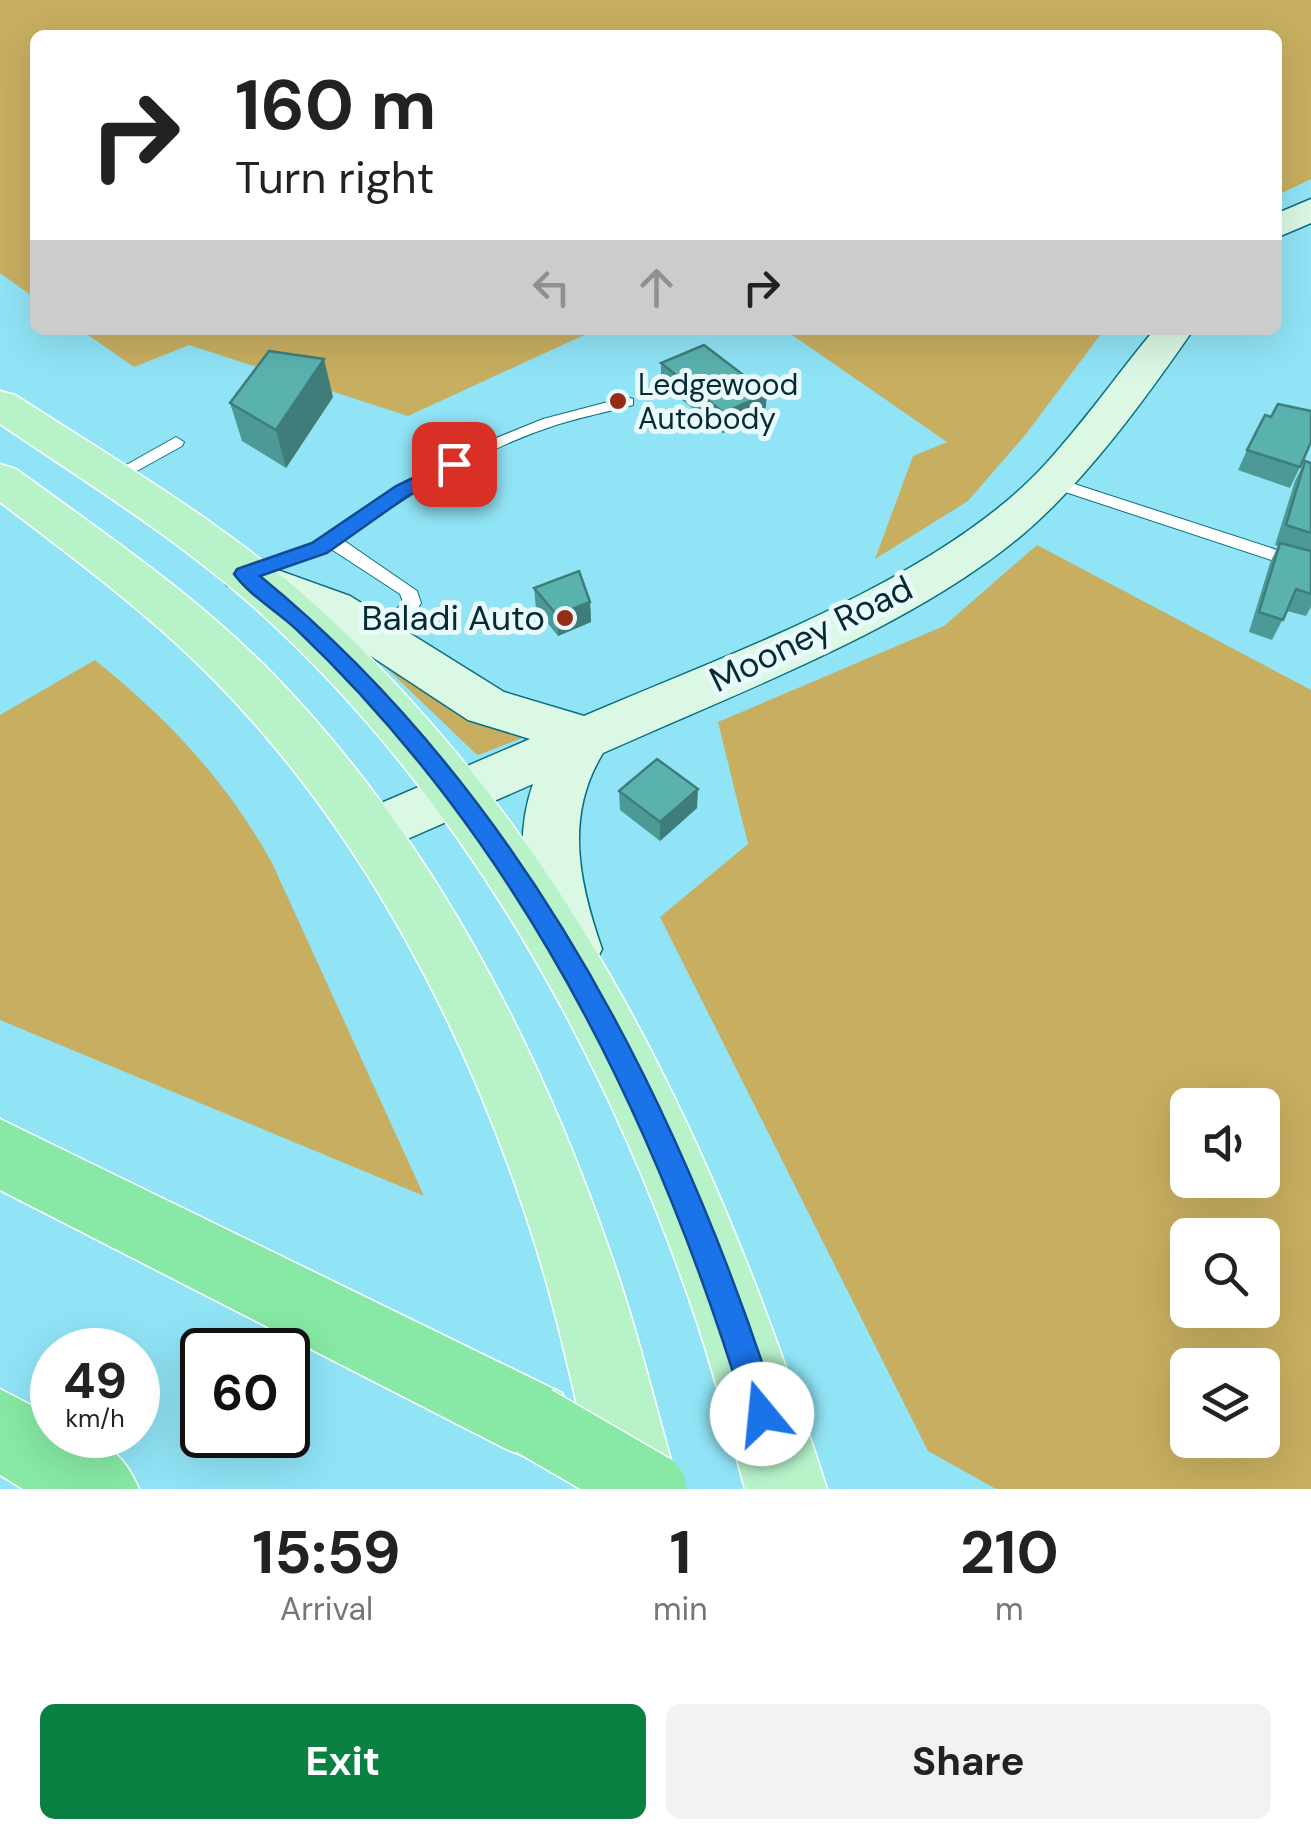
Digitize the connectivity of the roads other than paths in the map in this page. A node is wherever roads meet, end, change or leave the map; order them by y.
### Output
1 (1311, 209) edge
2 (1282, 225) edge
3 (1170, 335) edge
4 (627, 402) dead end
5 (0, 404) edge
6 (176, 442) dead end
7 (110, 478) junction
8 (0, 479) edge
9 (1052, 482) junction
10 (330, 540) junction
11 (1311, 567) edge
12 (244, 574) junction
13 (378, 640) junction
14 (586, 737) junction
15 (456, 792) junction
16 (372, 832) junction
17 (587, 992) junction
18 (0, 1153) edge
19 (0, 1429) edge
20 (98, 1489) edge
21 (638, 1489) edge
22 (651, 1489) edge
23 (786, 1489) edge

1 - 2 street
3 - 9 street, Mooney Road
4 - 10 lane
5 - 7 main road
6 - 7 lane
7 - 12 main road
8 - 16 main road
9 - 11 lane
9 - 14 street, Mooney Road
10 - 12 lane
10 - 13 lane
12 - 13 street
12 - 15 main road
13 - 14 street
14 - 15 street, Mooney Road
14 - 17 street
15 - 16 street, Mooney Road
15 - 17 main road
16 - 21 main road
17 - 23 main road
18 - 22 highway, bridge
19 - 20 highway

